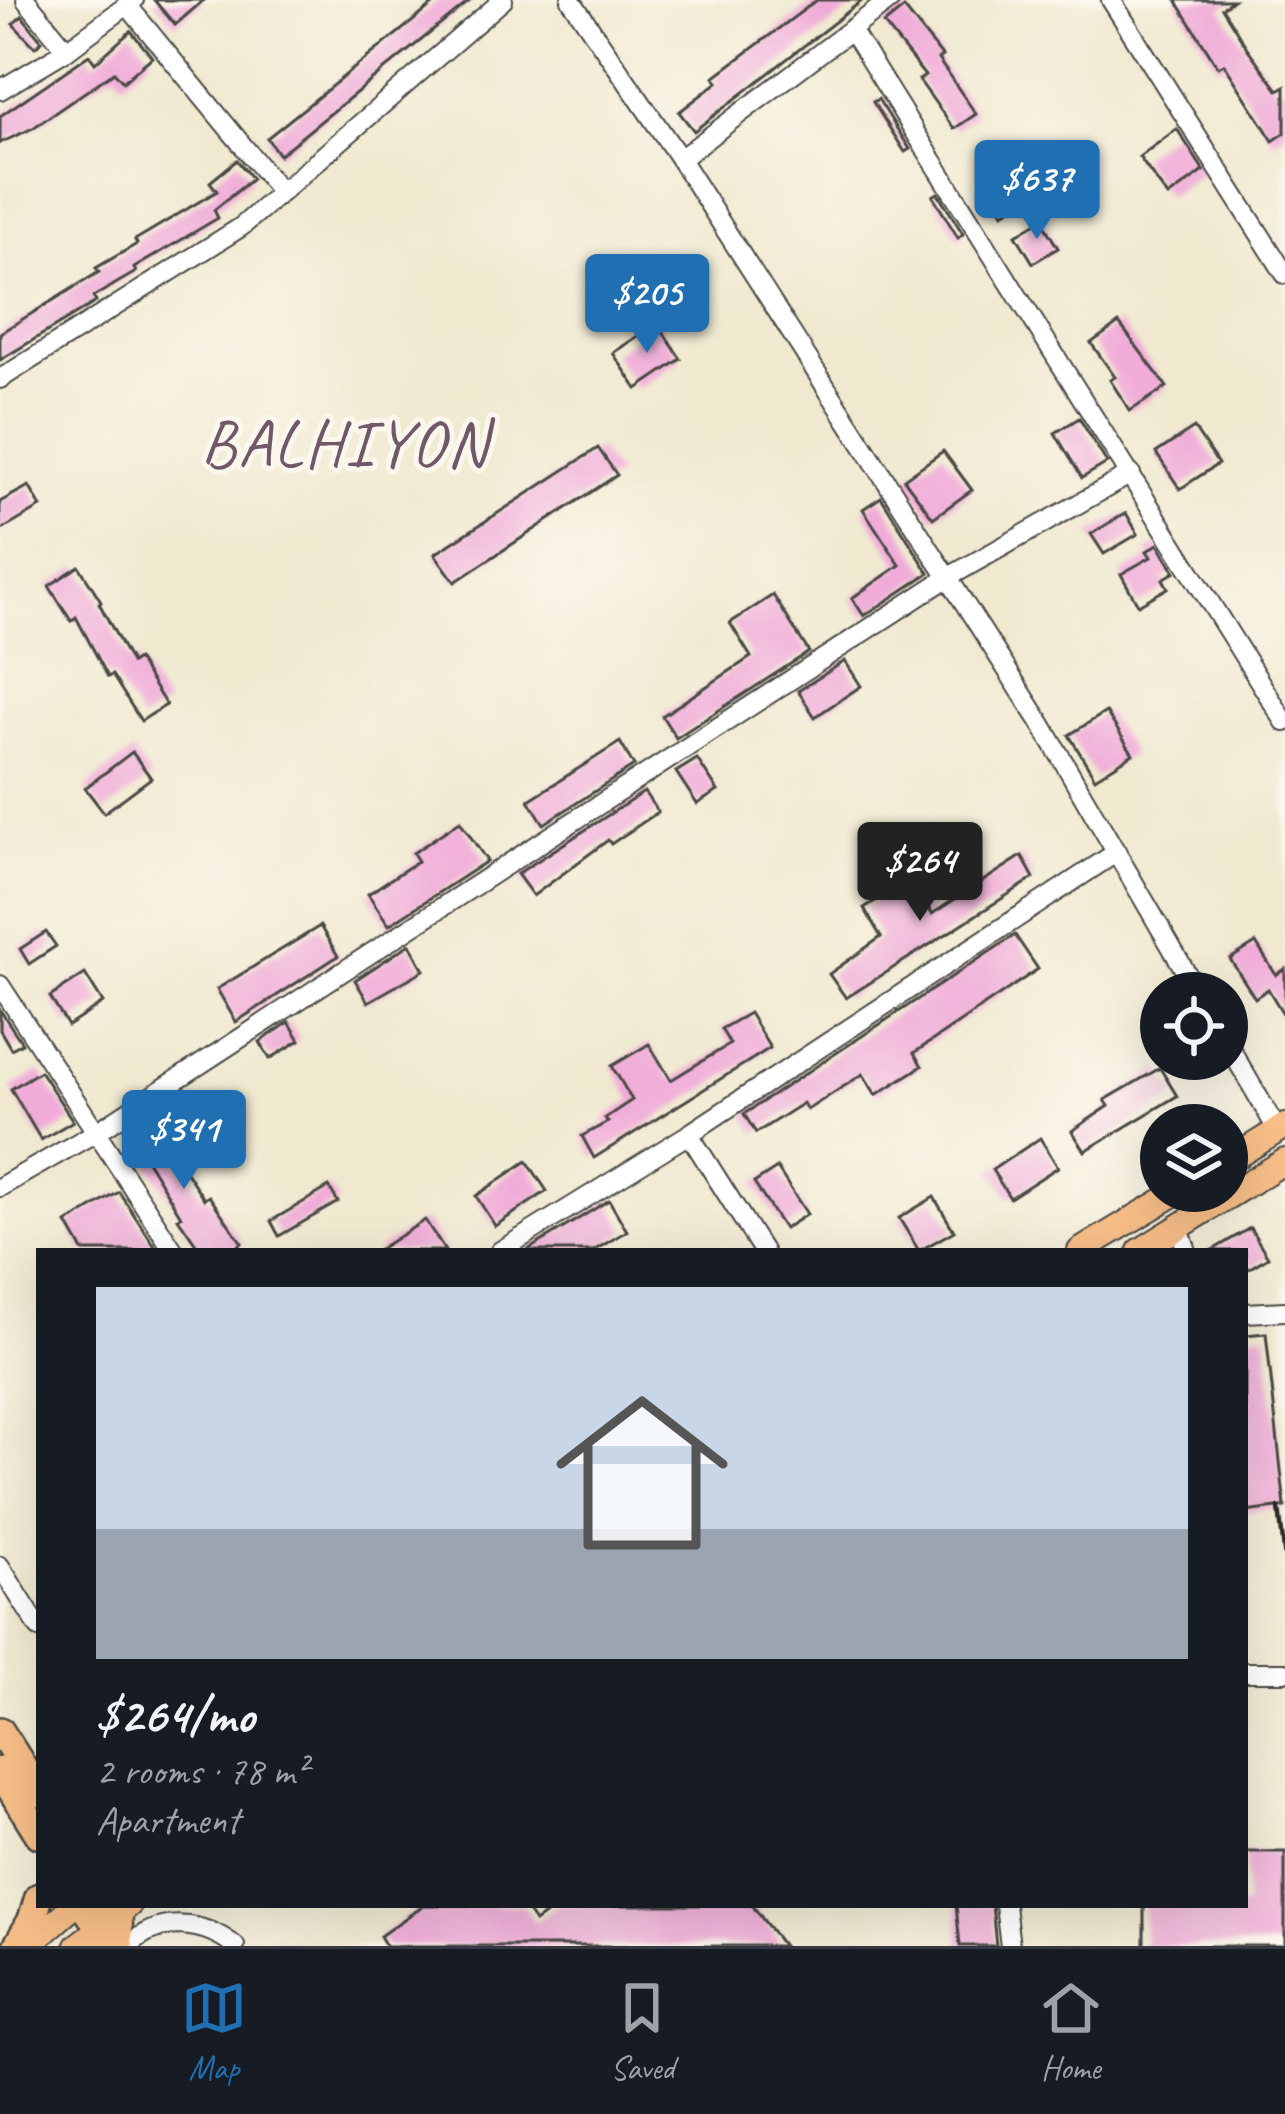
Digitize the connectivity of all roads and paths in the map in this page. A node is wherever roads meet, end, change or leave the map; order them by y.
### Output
1 (26, 0) edge
2 (503, 0) edge
3 (571, 0) edge
4 (890, 0) edge
5 (1112, 0) edge
6 (131, 3) edge
7 (851, 30) junction
8 (67, 50) junction
9 (0, 90) edge
10 (680, 159) junction
11 (280, 191) junction
12 (1285, 274) edge
13 (0, 379) edge
14 (1131, 474) junction
15 (947, 578) junction
16 (1285, 722) edge
17 (1117, 852) junction
18 (1186, 972) edge
19 (0, 985) edge
20 (1248, 1076) edge
21 (1281, 1129) edge
22 (98, 1131) junction
23 (689, 1133) junction
24 (1248, 1149) edge
25 (1285, 1161) edge
26 (0, 1187) edge
27 (1145, 1212) edge
28 (1182, 1239) edge
29 (172, 1248) edge
30 (505, 1248) edge
31 (761, 1248) edge
32 (1086, 1248) edge
33 (1150, 1248) edge
34 (1285, 1311) edge
35 (1248, 1313) edge
36 (0, 1565) edge
37 (36, 1623) edge
38 (1248, 1672) edge
39 (1285, 1672) edge
40 (0, 1731) edge
41 (0, 1771) edge
42 (36, 1788) edge
43 (36, 1833) edge
44 (36, 1907) edge
45 (72, 1908) edge
46 (1005, 1908) edge
47 (17, 1946) edge
48 (28, 1946) edge
49 (129, 1946) edge
50 (235, 1946) edge
51 (1010, 1946) edge

1 - 8 street
2 - 11 street
3 - 10 street
4 - 7 street
5 - 12 street
6 - 8 street
6 - 11 street
7 - 10 street
7 - 14 street
8 - 9 street
10 - 15 street
11 - 13 street
14 - 15 street
14 - 16 street
15 - 17 street
15 - 22 street
17 - 18 street
17 - 23 street
19 - 22 street
20 - 21 street
21 - 24 main road
22 - 26 street
22 - 29 street
23 - 30 street
23 - 31 street
25 - 28 main road
27 - 32 main road
28 - 33 main road
34 - 35 street
36 - 37 street
38 - 39 street
40 - 42 highway
41 - 43 highway
44 - 47 highway
45 - 48 main road
46 - 51 street
49 - 50 street

